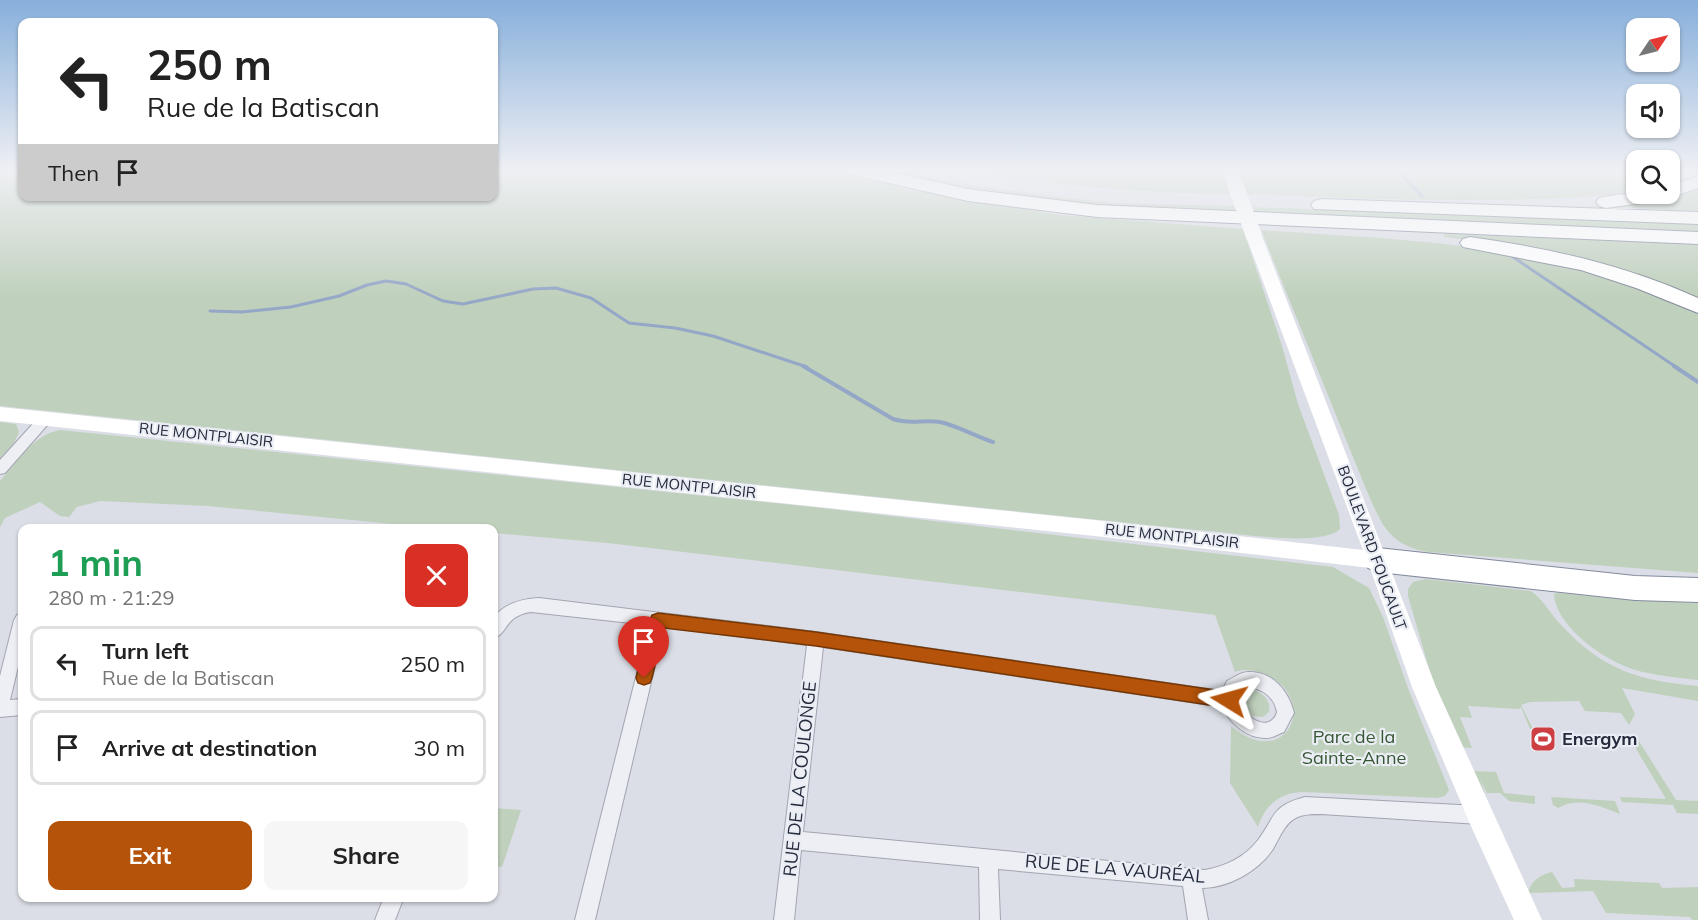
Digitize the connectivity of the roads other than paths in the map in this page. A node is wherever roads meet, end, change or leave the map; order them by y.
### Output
1 (1112, 213) edge
2 (1248, 213) edge
3 (1552, 213) edge
4 (1698, 218) edge
5 (1255, 228) junction
6 (1698, 238) edge
7 (1698, 306) edge
8 (0, 414) edge
9 (45, 419) junction
10 (0, 469) edge
11 (1378, 560) junction
12 (1696, 590) edge
13 (658, 620) junction
14 (498, 622) edge
15 (18, 636) edge
16 (816, 639) junction
17 (1229, 700) dead end
18 (18, 707) edge
19 (0, 709) edge
20 (1479, 815) junction
21 (793, 840) junction
22 (988, 858) junction
23 (1191, 878) junction
24 (392, 902) edge
25 (385, 920) edge
26 (585, 920) edge
27 (784, 920) edge
28 (990, 920) edge
29 (1198, 920) edge
30 (1528, 920) edge

1 - 5 highway
2 - 5 street, BOULEVARD FOUCAULT, bridge
3 - 4 highway
5 - 6 highway
5 - 7 highway
5 - 11 street, BOULEVARD FOUCAULT
8 - 9 street, RUE MONTPLAISIR
9 - 10 street
9 - 11 street, RUE MONTPLAISIR
11 - 12 highway
11 - 20 street, BOULEVARD FOUCAULT
13 - 14 street
13 - 16 street
13 - 26 street
15 - 19 street
16 - 17 street
16 - 21 street, RUE DE LA COULONGE
18 - 19 street
20 - 23 street, RUE DE LA VAURÉAL
20 - 30 street, BOULEVARD FOUCAULT
21 - 22 street, RUE DE LA VAURÉAL
21 - 27 street, RUE DE LA COULONGE
22 - 23 street, RUE DE LA VAURÉAL
22 - 28 street
23 - 29 street
24 - 25 street

